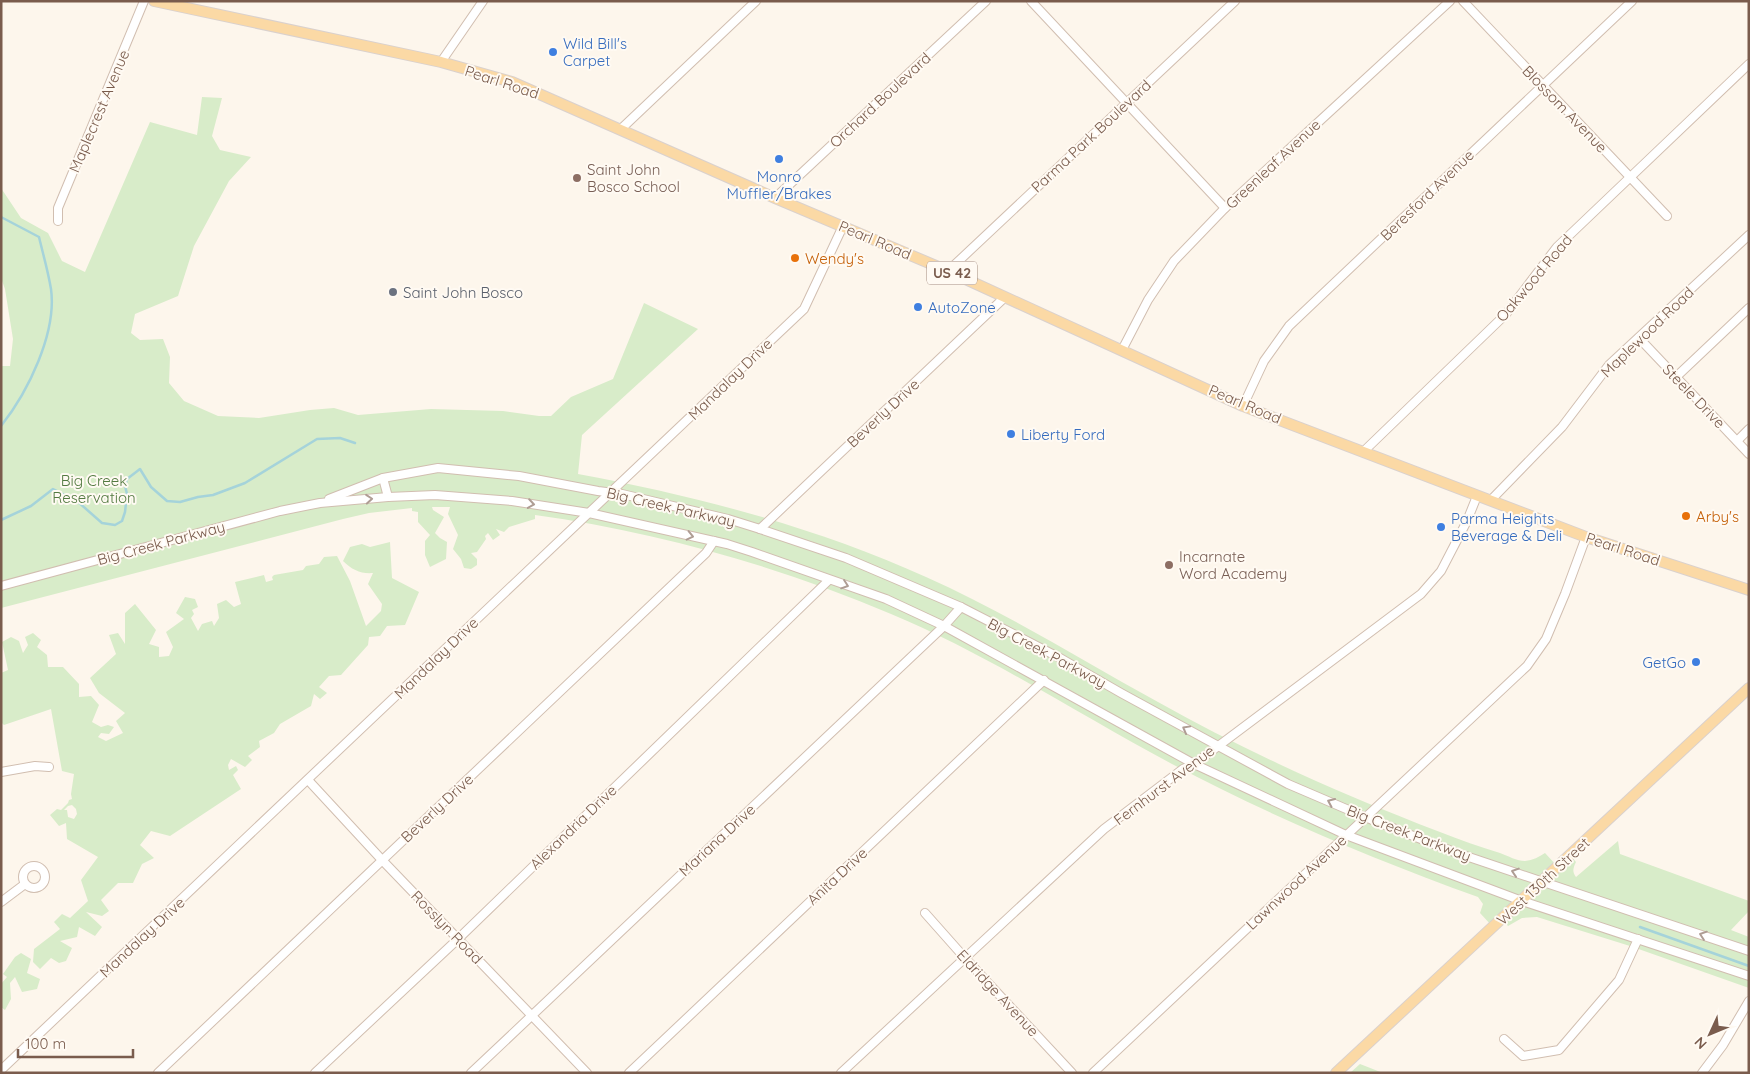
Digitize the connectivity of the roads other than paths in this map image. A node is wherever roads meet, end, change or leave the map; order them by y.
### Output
1 (144, 1) edge
2 (154, 1) edge
3 (483, 1) edge
4 (756, 1) edge
5 (986, 1) edge
6 (1031, 1) edge
7 (1234, 1) edge
8 (1450, 1) edge
9 (1463, 1) edge
10 (1632, 1) edge
11 (441, 62) junction
12 (1749, 64) edge
13 (1542, 86) junction
14 (1126, 103) junction
15 (621, 129) junction
16 (1630, 177) junction
17 (775, 198) junction
18 (1225, 208) junction
19 (1666, 216) dead end
20 (58, 221) dead end
21 (843, 226) junction
22 (1749, 235) edge
23 (948, 271) junction
24 (1005, 297) junction
25 (1749, 308) edge
26 (1639, 338) junction
27 (1122, 350) junction
28 (1676, 377) junction
29 (1243, 406) junction
30 (1749, 430) edge
31 (1737, 441) junction
32 (1364, 451) junction
33 (1749, 454) edge
34 (383, 478) junction
35 (611, 493) junction
36 (388, 496) junction
37 (1477, 496) junction
38 (1491, 500) junction
39 (320, 503) junction
40 (589, 513) junction
41 (760, 529) junction
42 (1586, 537) junction
43 (714, 541) junction
44 (829, 580) junction
45 (1, 586) edge
46 (1749, 590) edge
47 (961, 607) junction
48 (944, 626) junction
49 (1044, 680) junction
50 (1749, 688) edge
51 (1217, 746) junction
52 (1194, 764) junction
53 (49, 767) dead end
54 (1, 772) edge
55 (308, 780) junction
56 (1365, 817) junction
57 (1346, 835) junction
58 (382, 860) junction
59 (1543, 881) junction
60 (25, 884) dead end
61 (1522, 900) junction
62 (1, 902) edge
63 (925, 913) dead end
64 (458, 938) junction
65 (1638, 939) junction
66 (1749, 951) edge
67 (964, 957) junction
68 (1749, 976) edge
69 (1749, 1001) edge
70 (532, 1015) junction
71 (1504, 1039) dead end
72 (1, 1070) edge
73 (158, 1073) edge
74 (315, 1073) edge
75 (471, 1073) edge
76 (587, 1073) edge
77 (629, 1073) edge
78 (841, 1073) edge
79 (1072, 1073) edge
80 (1093, 1073) edge
81 (1336, 1073) edge
82 (1702, 1073) edge

1 - 20 street, Maplecrest Avenue
2 - 11 main road, Pearl Road / US 42
3 - 11 street
4 - 15 street
5 - 17 street, Orchard Boulevard
6 - 14 street
7 - 14 street, Parma Park Boulevard
8 - 18 street, Greenleaf Avenue
9 - 13 street, Blossom Avenue
10 - 13 street, Beresford Avenue
11 - 15 main road, Pearl Road / US 42
12 - 16 street, Oakwood Road
13 - 16 street, Blossom Avenue
13 - 29 street, Beresford Avenue
14 - 18 street
14 - 23 street, Parma Park Boulevard
15 - 17 main road, Pearl Road / US 42
16 - 19 street, Blossom Avenue
16 - 32 street, Oakwood Road
17 - 21 main road, Pearl Road / US 42
18 - 27 street, Greenleaf Avenue
21 - 23 main road, Pearl Road / US 42
21 - 35 street, Mandalay Drive
22 - 26 street, Maplewood Road
23 - 24 main road, Pearl Road / US 42
24 - 27 main road, Pearl Road / US 42
24 - 41 street, Beverly Drive
25 - 28 street
26 - 28 street, Steele Drive
26 - 38 street, Maplewood Road
27 - 29 main road, Pearl Road / US 42
28 - 31 street, Steele Drive
29 - 32 main road, Pearl Road / US 42
30 - 31 street
31 - 33 street, Steele Drive
32 - 37 main road, Pearl Road / US 42
34 - 35 street, Big Creek Parkway
34 - 36 street
34 - 39 street, Big Creek Parkway
35 - 40 street, Mandalay Drive
35 - 41 street, Big Creek Parkway
39 -> 36 street, Big Creek Parkway
36 -> 40 street, Big Creek Parkway
37 - 38 main road, Pearl Road / US 42
37 - 51 street, Fernhurst Avenue
38 - 42 main road, Pearl Road / US 42
39 - 45 street, Big Creek Parkway
40 -> 43 street, Big Creek Parkway
40 - 55 street, Mandalay Drive
41 - 47 street, Big Creek Parkway
42 - 46 main road, Pearl Road / US 42
42 - 56 street, Lawnwood Avenue
43 - 44 street, Big Creek Parkway
43 - 58 street, Beverly Drive
44 -> 48 street, Big Creek Parkway
44 - 64 street, Alexandria Drive
47 - 48 street, Mariana Drive
51 -> 47 street, Big Creek Parkway
48 - 49 street, Big Creek Parkway
48 - 70 street, Mariana Drive
49 - 52 street, Big Creek Parkway
49 - 77 street, Anita Drive
50 - 59 main road, West 130th Street
51 - 52 street, Fernhurst Avenue
56 -> 51 street, Big Creek Parkway
52 - 57 street, Big Creek Parkway
52 - 67 street, Fernhurst Avenue
53 - 54 street
55 - 58 street, Rosslyn Road
55 - 72 street, Mandalay Drive
56 - 57 street, Lawnwood Avenue
59 -> 56 street, Big Creek Parkway
57 - 61 street, Big Creek Parkway
57 - 80 street, Lawnwood Avenue
58 - 64 street, Rosslyn Road
58 - 73 street, Beverly Drive
59 - 61 main road, West 130th Street
66 -> 59 street, Big Creek Parkway
60 - 62 street
61 - 65 street, Big Creek Parkway
61 - 81 main road, West 130th Street
63 - 67 street, Eldridge Avenue
64 - 70 street, Rosslyn Road
64 - 74 street, Alexandria Drive
65 - 68 street, Big Creek Parkway
65 - 71 street
67 - 78 street, Fernhurst Avenue
67 - 79 street, Eldridge Avenue
69 - 82 street
70 - 75 street, Mariana Drive
70 - 76 street, Rosslyn Road

